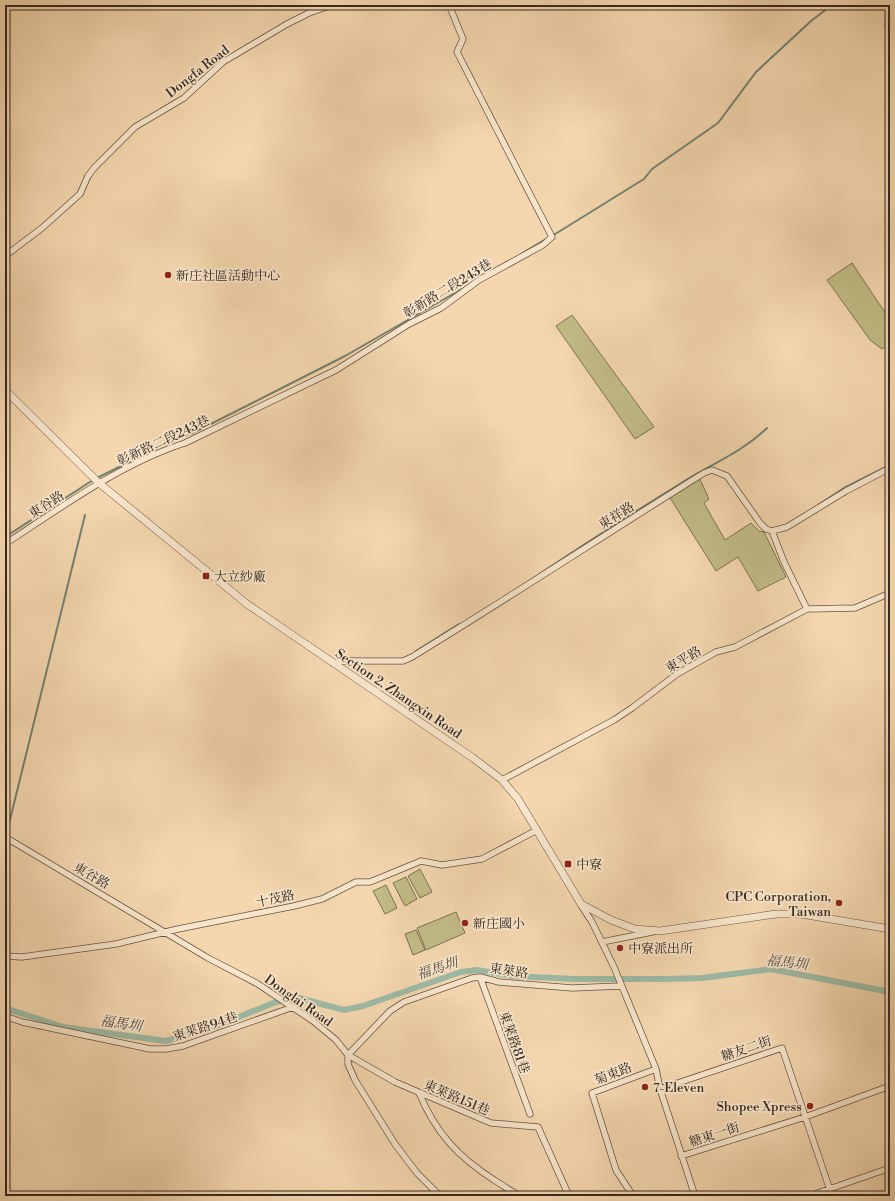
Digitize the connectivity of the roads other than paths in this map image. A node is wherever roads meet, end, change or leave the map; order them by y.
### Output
1 (332, 5) edge
2 (449, 5) edge
3 (890, 21) edge
4 (890, 28) edge
5 (5, 256) edge
6 (5, 390) edge
7 (890, 468) edge
8 (99, 483) junction
9 (772, 531) junction
10 (5, 544) edge
11 (890, 593) edge
12 (807, 609) junction
13 (332, 663) junction
14 (502, 780) junction
15 (537, 830) junction
16 (5, 837) edge
17 (581, 904) junction
18 (890, 929) edge
19 (660, 931) junction
20 (167, 932) junction
21 (602, 942) junction
22 (5, 956) edge
23 (480, 977) junction
24 (620, 983) junction
25 (293, 1007) junction
26 (5, 1016) edge
27 (348, 1055) junction
28 (656, 1069) junction
29 (890, 1086) edge
30 (660, 1090) junction
31 (419, 1093) junction
32 (530, 1114) dead end
33 (805, 1117) junction
34 (681, 1156) junction
35 (890, 1168) edge
36 (830, 1189) junction
37 (440, 1196) edge
38 (521, 1196) edge
39 (569, 1196) edge
40 (633, 1196) edge
41 (695, 1196) edge
42 (809, 1196) edge
43 (832, 1196) edge

1 - 5 street, Dongfa Road
2 - 8 street, 彰新路二段243巷
3 - 4 street
6 - 8 street, Section 2, Zhangxin Road
7 - 9 street
8 - 10 street, 東谷路
8 - 13 street, Section 2, Zhangxin Road
9 - 12 street
9 - 13 street, 東祥路
11 - 12 street, 東平路
12 - 14 street, 東平路
13 - 14 street, Section 2, Zhangxin Road
14 - 15 street, Section 2, Zhangxin Road
15 - 17 street, Section 2, Zhangxin Road
15 - 20 street, 十茂路
16 - 20 street, 東谷路
17 - 19 street
17 - 21 street
18 - 19 street
19 - 21 street
20 - 22 street, 十茂路
20 - 25 street, Donglai Road
21 - 24 street
23 - 24 street, 東萊路
23 - 27 street, 東萊路
23 - 32 street, 東萊路81巷
24 - 28 street
25 - 26 street, 東萊路94巷
25 - 27 street, Donglai Road
27 - 31 street, 東萊路151巷
27 - 37 street, Donglai Road
28 - 30 street
28 - 40 street, 菊東路
29 - 33 street, 糖東一街
30 - 33 street, 糖友二街
30 - 34 street
31 - 38 street
31 - 39 street, 東萊路151巷
33 - 34 street, 糖東一街
33 - 36 street, 糖友二街
34 - 41 street
35 - 36 street
36 - 42 street
36 - 43 street, 糖友二街

